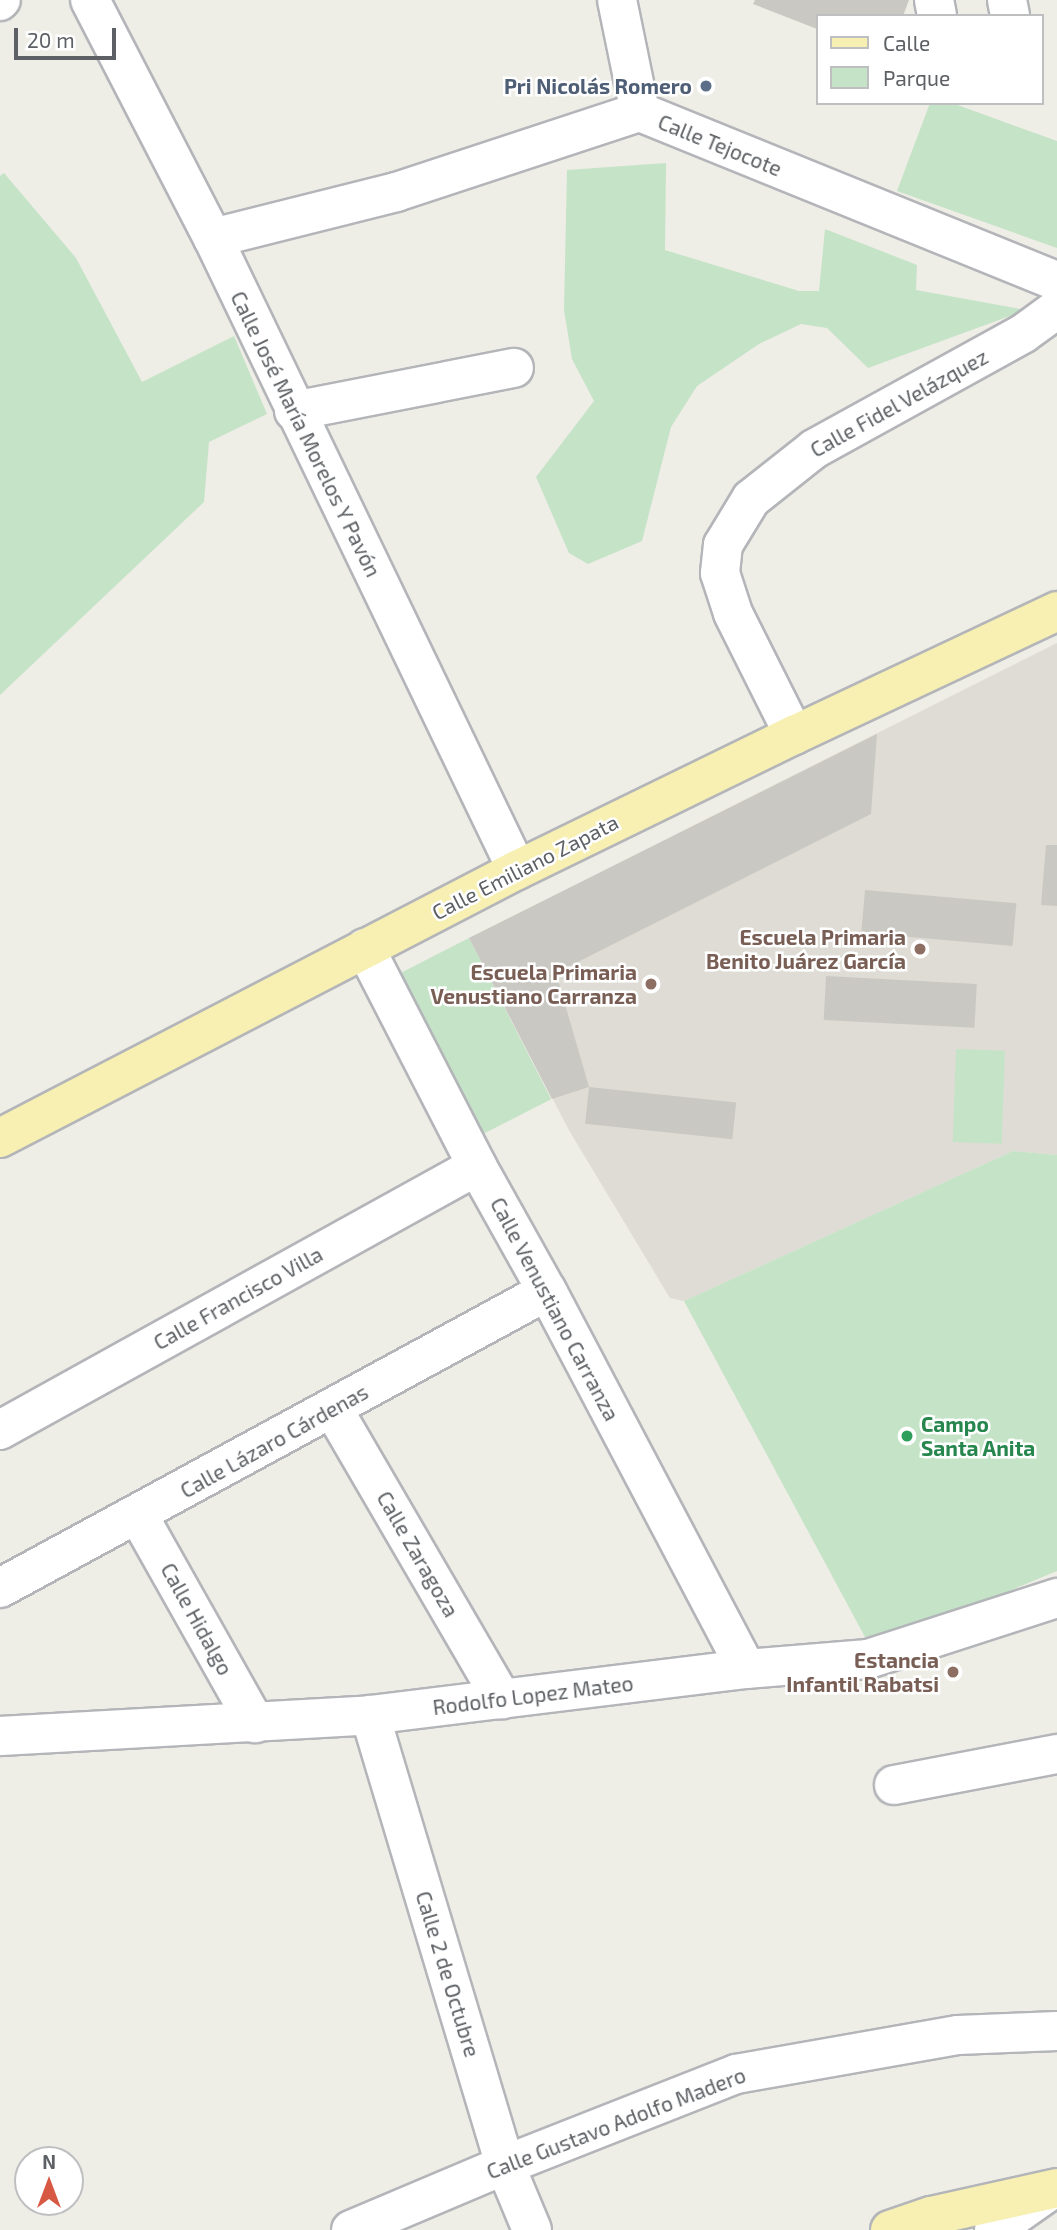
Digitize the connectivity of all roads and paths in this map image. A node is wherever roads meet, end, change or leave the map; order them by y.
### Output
1 (90, 0) edge
2 (617, 0) edge
3 (640, 113) junction
4 (213, 239) junction
5 (1057, 281) edge
6 (1057, 309) edge
7 (514, 368) dead end
8 (294, 411) junction
9 (1057, 611) edge
10 (794, 735) junction
11 (517, 870) junction
12 (365, 948) junction
13 (0, 1138) edge
14 (477, 1166) junction
15 (547, 1291) junction
16 (333, 1409) junction
17 (0, 1430) edge
18 (138, 1515) junction
19 (0, 1588) edge
20 (1057, 1598) edge
21 (746, 1669) junction
22 (502, 1699) junction
23 (370, 1715) junction
24 (255, 1723) junction
25 (0, 1737) edge
26 (1057, 1754) edge
27 (894, 1785) dead end
28 (1057, 2031) edge
29 (505, 2165) junction
30 (1054, 2189) edge
31 (351, 2230) edge
32 (532, 2230) edge
33 (890, 2230) edge
34 (994, 2230) edge

1 - 4 street, Calle José María Morelos Y Pavón
2 - 3 street
3 - 4 street, Calle Tejocote
3 - 5 street, Calle Tejocote
4 - 8 street, Calle José María Morelos Y Pavón
6 - 10 street, Calle Fidel Velázquez
7 - 8 street
8 - 11 street, Calle José María Morelos Y Pavón
9 - 10 main road, Calle Emiliano Zapata
10 - 11 main road, Calle Emiliano Zapata
11 - 12 main road, Calle Emiliano Zapata
12 - 13 main road, Calle Emiliano Zapata
12 - 14 street, Calle Venustiano Carranza
14 - 15 street, Calle Venustiano Carranza
14 - 17 street, Calle Francisco Villa
15 - 16 street, Calle Lázaro Cárdenas
15 - 21 street, Calle Venustiano Carranza
16 - 18 street, Calle Lázaro Cárdenas
16 - 22 street, Calle Zaragoza
18 - 19 street, Calle Lázaro Cárdenas
18 - 24 street, Calle Hidalgo
20 - 21 street, Rodolfo Lopez Mateo
21 - 22 street, Rodolfo Lopez Mateo
22 - 23 street, Rodolfo Lopez Mateo
23 - 24 street, Rodolfo Lopez Mateo
23 - 29 street, Calle 2 de Octubre
24 - 25 street, Rodolfo Lopez Mateo
26 - 27 street
28 - 29 street, Calle Gustavo Adolfo Madero
29 - 31 street, Calle Gustavo Adolfo Madero
29 - 32 street, Calle 2 de Octubre
30 - 33 main road
30 - 34 street

